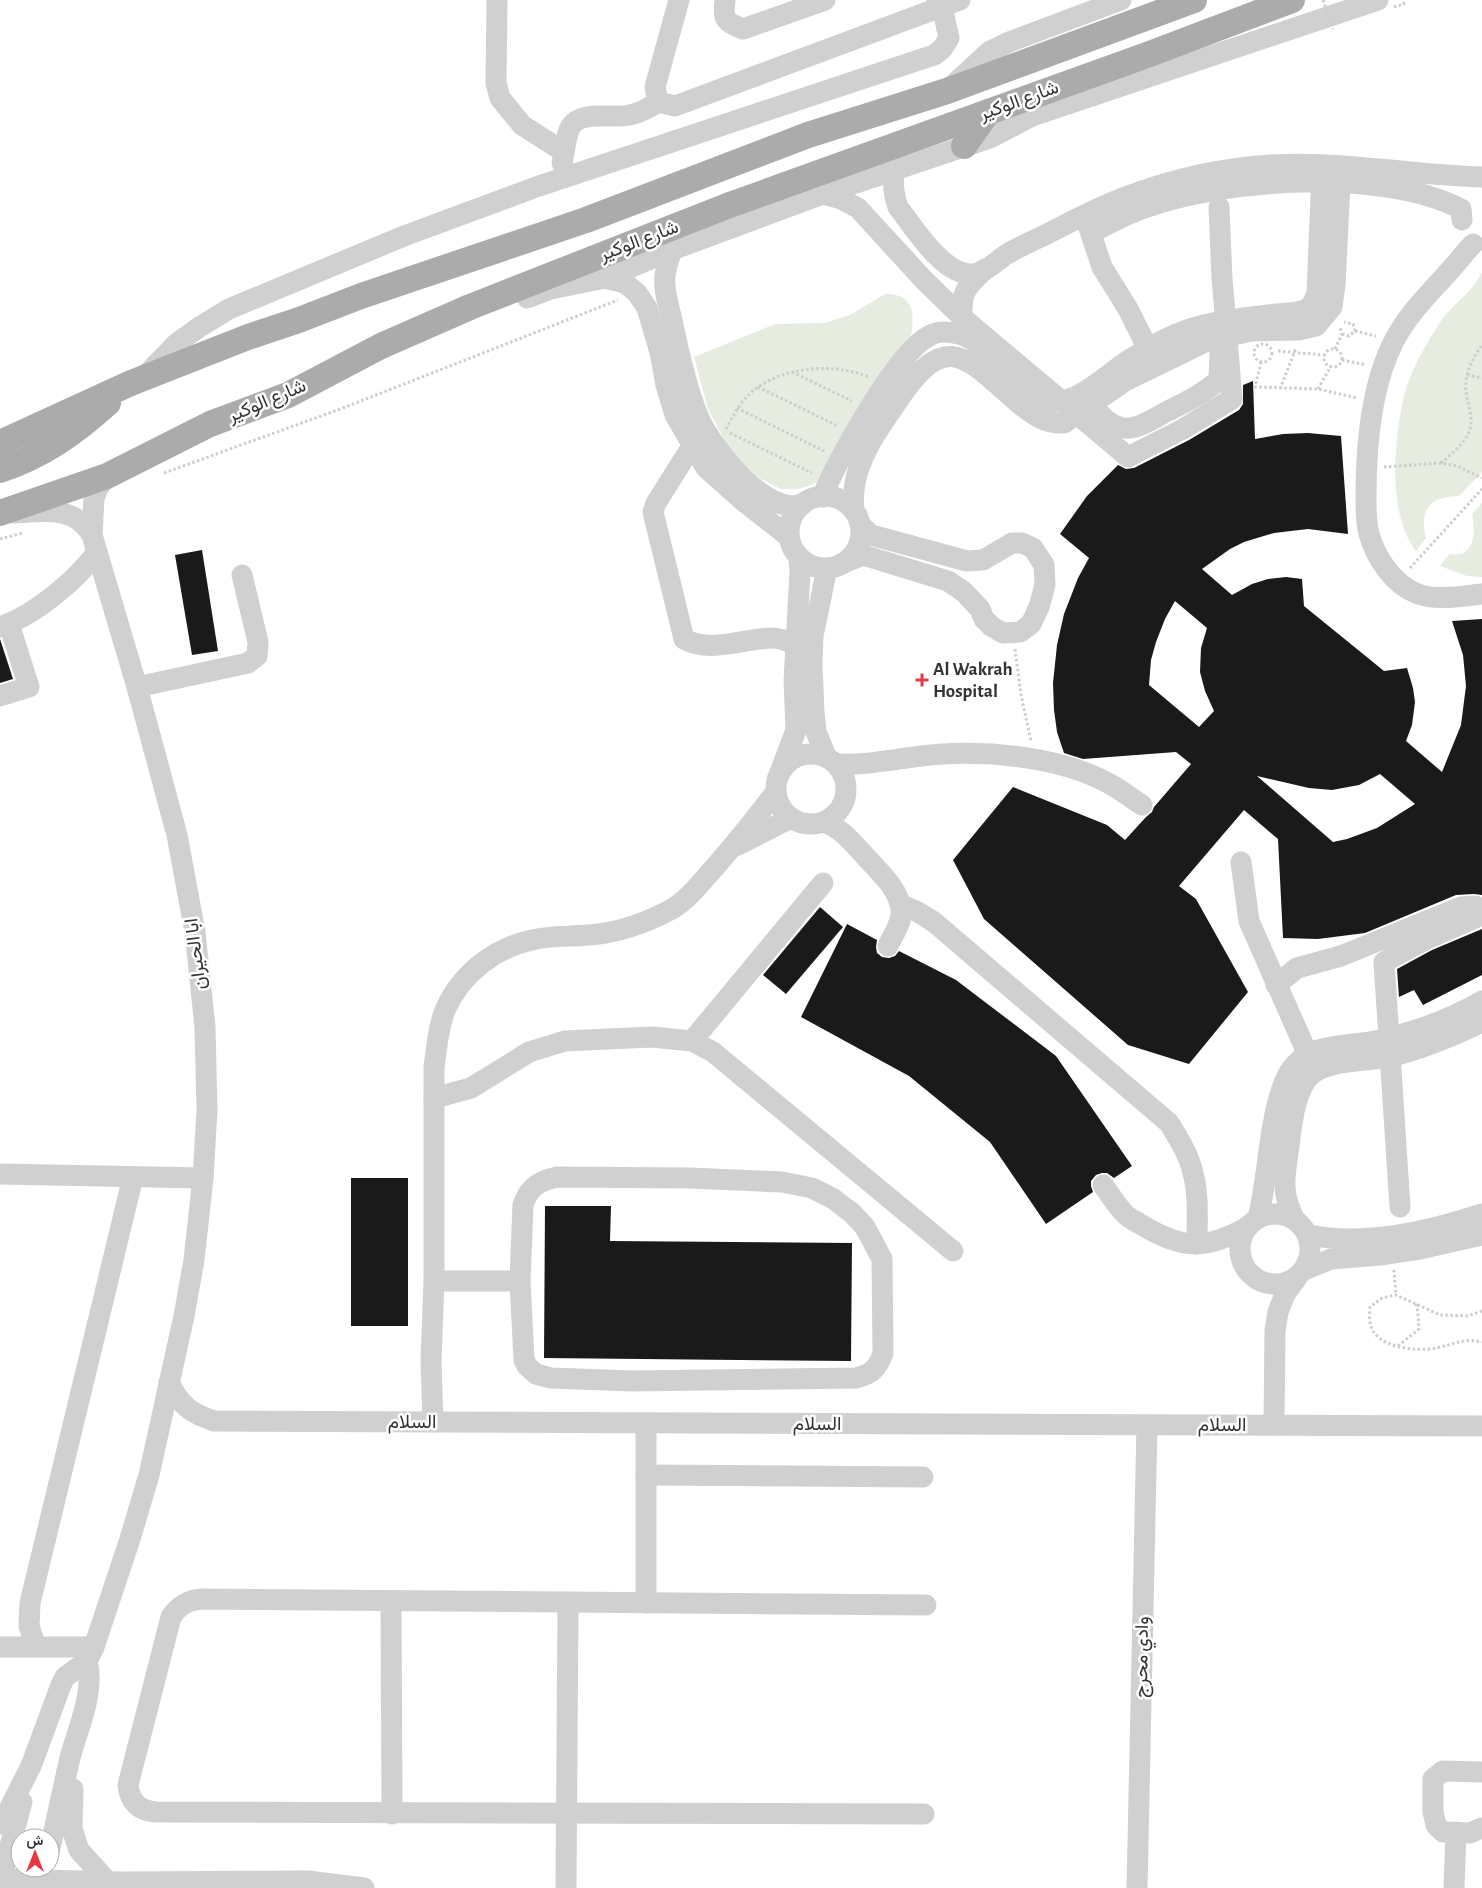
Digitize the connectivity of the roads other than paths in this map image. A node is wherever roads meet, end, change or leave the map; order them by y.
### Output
1 (498, 0) edge
2 (678, 0) edge
3 (725, 0) edge
4 (825, 0) edge
5 (1121, 0) edge
6 (1194, 0) edge
7 (1292, 0) edge
8 (1378, 0) edge
9 (946, 2) edge
10 (947, 91) junction
11 (658, 102) junction
12 (988, 112) junction
13 (964, 146) junction
14 (564, 152) junction
15 (894, 169) junction
16 (1333, 175) junction
17 (1482, 178) edge
18 (559, 180) junction
19 (1218, 189) junction
20 (823, 194) junction
21 (1462, 220) junction
22 (1088, 224) junction
23 (1478, 248) edge
24 (672, 250) junction
25 (985, 269) junction
26 (605, 278) junction
27 (470, 307) junction
28 (963, 318) junction
29 (1220, 338) junction
30 (1148, 349) junction
31 (137, 380) junction
32 (1088, 399) junction
33 (700, 440) junction
34 (0, 443) edge
35 (0, 470) edge
36 (107, 476) junction
37 (825, 489) junction
38 (803, 504) junction
39 (0, 514) edge
40 (857, 517) junction
41 (789, 537) junction
42 (94, 544) junction
43 (799, 557) junction
44 (835, 566) junction
45 (242, 575) dead end
46 (1482, 594) edge
47 (4, 626) edge
48 (796, 644) junction
49 (137, 687) junction
50 (0, 696) edge
51 (831, 760) junction
52 (877, 762) junction
53 (782, 767) junction
54 (846, 792) junction
55 (775, 793) junction
56 (1142, 806) dead end
57 (791, 818) junction
58 (824, 822) junction
59 (733, 848) junction
60 (1240, 862) dead end
61 (876, 867) junction
62 (823, 883) dead end
63 (900, 904) junction
64 (1482, 909) edge
65 (1482, 915) edge
66 (884, 943) dead end
67 (1276, 985) junction
68 (1478, 1019) edge
69 (692, 1041) junction
70 (1308, 1055) junction
71 (434, 1098) junction
72 (0, 1174) edge
73 (133, 1177) junction
74 (203, 1178) junction
75 (1108, 1182) dead end
76 (1482, 1214) edge
77 (1253, 1222) junction
78 (1301, 1227) junction
79 (1402, 1233) junction
80 (1482, 1235) edge
81 (1202, 1244) junction
82 (1420, 1250) junction
83 (953, 1251) dead end
84 (1249, 1273) junction
85 (1300, 1274) junction
86 (434, 1281) junction
87 (520, 1281) junction
88 (1275, 1331) junction
89 (169, 1382) junction
90 (434, 1422) junction
91 (646, 1423) junction
92 (1147, 1425) junction
93 (1274, 1425) junction
94 (1482, 1426) edge
95 (646, 1476) junction
96 (923, 1477) dead end
97 (391, 1601) junction
98 (568, 1602) junction
99 (646, 1603) junction
100 (926, 1605) dead end
101 (0, 1647) edge
102 (36, 1647) junction
103 (90, 1654) junction
104 (70, 1757) junction
105 (31, 1766) junction
106 (1482, 1772) edge
107 (392, 1814) junction
108 (566, 1814) junction
109 (924, 1814) dead end
110 (0, 1824) edge
111 (54, 1828) edge
112 (1482, 1828) edge
113 (1456, 1832) junction
114 (43, 1879) edge
115 (0, 1880) edge
116 (107, 1881) junction
117 (17, 1888) edge
118 (364, 1888) edge
119 (566, 1888) edge
120 (1137, 1888) edge
121 (1454, 1888) edge

1 - 14 street
2 - 11 street
3 - 4 street
5 - 10 street
6 - 10 main road, شارع الوكير
7 - 12 main road, شارع الوكير
8 - 13 street
9 - 11 street
9 - 18 street
10 - 31 main road, شارع الوكير
11 - 14 street
12 - 13 main road
12 - 27 main road, شارع الوكير
13 - 15 street
14 - 18 street
15 - 20 street
15 - 25 street
16 - 17 street
16 - 19 street
16 - 21 street
16 - 29 street
16 - 30 street
17 - 21 street
18 - 31 street
19 - 22 street
19 - 28 street, bridge
20 - 24 street
20 - 28 street
21 - 23 street
22 - 25 street
22 - 30 street
23 - 46 street
24 - 26 street
24 - 33 street
25 - 28 street
26 - 27 street
26 - 33 street
27 - 36 main road, شارع الوكير
29 - 32 street
29 - 32 street
30 - 32 street
31 - 34 main road, شارع الوكير
31 - 35 main road
32 - 37 street
32 - 40 street
33 - 38 street
33 - 41 street
33 - 48 street
36 - 39 main road, شارع الوكير
36 - 42 street, ابا الحيران
37 - 38 street
37 - 40 street
38 - 41 street
39 - 42 street, ابا الحيران
40 - 44 street
40 - 44 street
41 - 43 street
42 - 47 street
42 - 49 street, ابا الحيران
43 - 44 street
43 - 48 street
44 - 51 street
45 - 49 street
47 - 50 street
48 - 53 street
49 - 74 street, ابا الحيران
51 - 52 street
51 - 53 street
51 - 54 street
52 - 54 street
52 - 56 street
53 - 55 street
54 - 58 street
54 - 61 street
55 - 57 street
55 - 59 street
57 - 58 street
57 - 59 street
58 - 61 street
59 - 71 street
60 - 67 street
61 - 63 street
62 - 69 street
63 - 66 street
63 - 81 street
64 - 67 street
65 - 79 street, bridge
67 - 70 street
68 - 70 street
68 - 78 street
69 - 71 street
69 - 83 street
70 - 77 street
71 - 86 street
72 - 73 street
73 - 74 street
73 - 102 street
74 - 89 street, ابا الحيران
75 - 81 street
76 - 79 street
77 - 78 street
77 - 81 street
77 - 84 street
78 - 79 street
78 - 85 street
79 - 82 street
80 - 82 street
81 - 84 street
82 - 85 street
84 - 85 street
84 - 88 street
85 - 88 street
86 - 87 street
86 - 90 street
87 - 87 street
88 - 93 street
89 - 90 street, السلام
89 - 103 street, ابا الحيران
90 - 91 street, السلام
91 - 92 street, السلام
91 - 95 street
92 - 93 street, السلام
92 - 120 street, وادي محرج
93 - 94 street, السلام
95 - 96 street
95 - 99 street
97 - 98 street
97 - 107 street
97 - 107 street
98 - 99 street
98 - 108 street
99 - 100 street
101 - 102 street
102 - 103 street
103 - 104 street
103 - 105 street
104 - 111 street
104 - 116 street
105 - 110 street
105 - 115 street
106 - 113 street
107 - 108 street
108 - 109 street
108 - 119 street
112 - 113 street
113 - 121 street
114 - 115 street
114 - 116 street
115 - 117 street
116 - 118 street

